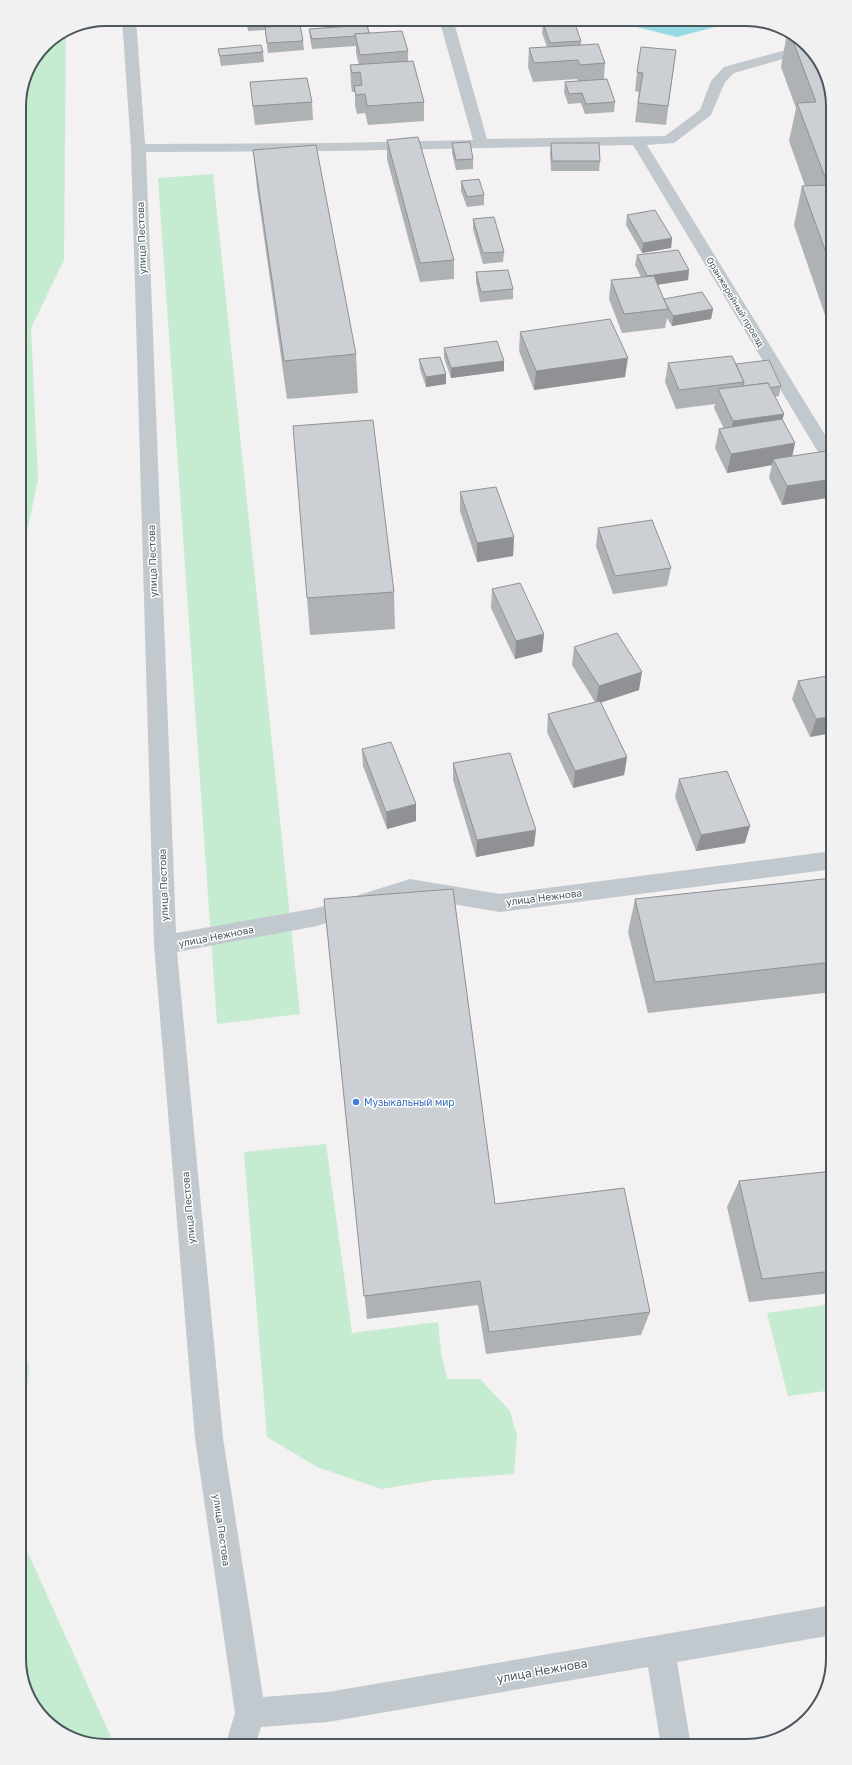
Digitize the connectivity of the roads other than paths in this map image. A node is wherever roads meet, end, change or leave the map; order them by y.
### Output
1 (129, 26) edge
2 (448, 26) edge
3 (806, 53) edge
4 (637, 140) junction
5 (481, 143) junction
6 (138, 148) junction
7 (826, 451) edge
8 (826, 861) edge
9 (165, 945) junction
10 (826, 1621) edge
11 (660, 1650) junction
12 (250, 1713) junction
13 (242, 1739) edge
14 (675, 1739) edge

1 - 6 street, улица Пестова
2 - 5 street
3 - 4 street
4 - 5 street
4 - 7 street, Оранжерейный проезд
5 - 6 street
6 - 9 street, улица Пестова
8 - 9 street, улица Нежнова
9 - 12 street, улица Пестова
10 - 11 street, улица Нежнова
11 - 12 street, улица Нежнова
11 - 14 street
12 - 13 street, улица Пестова

